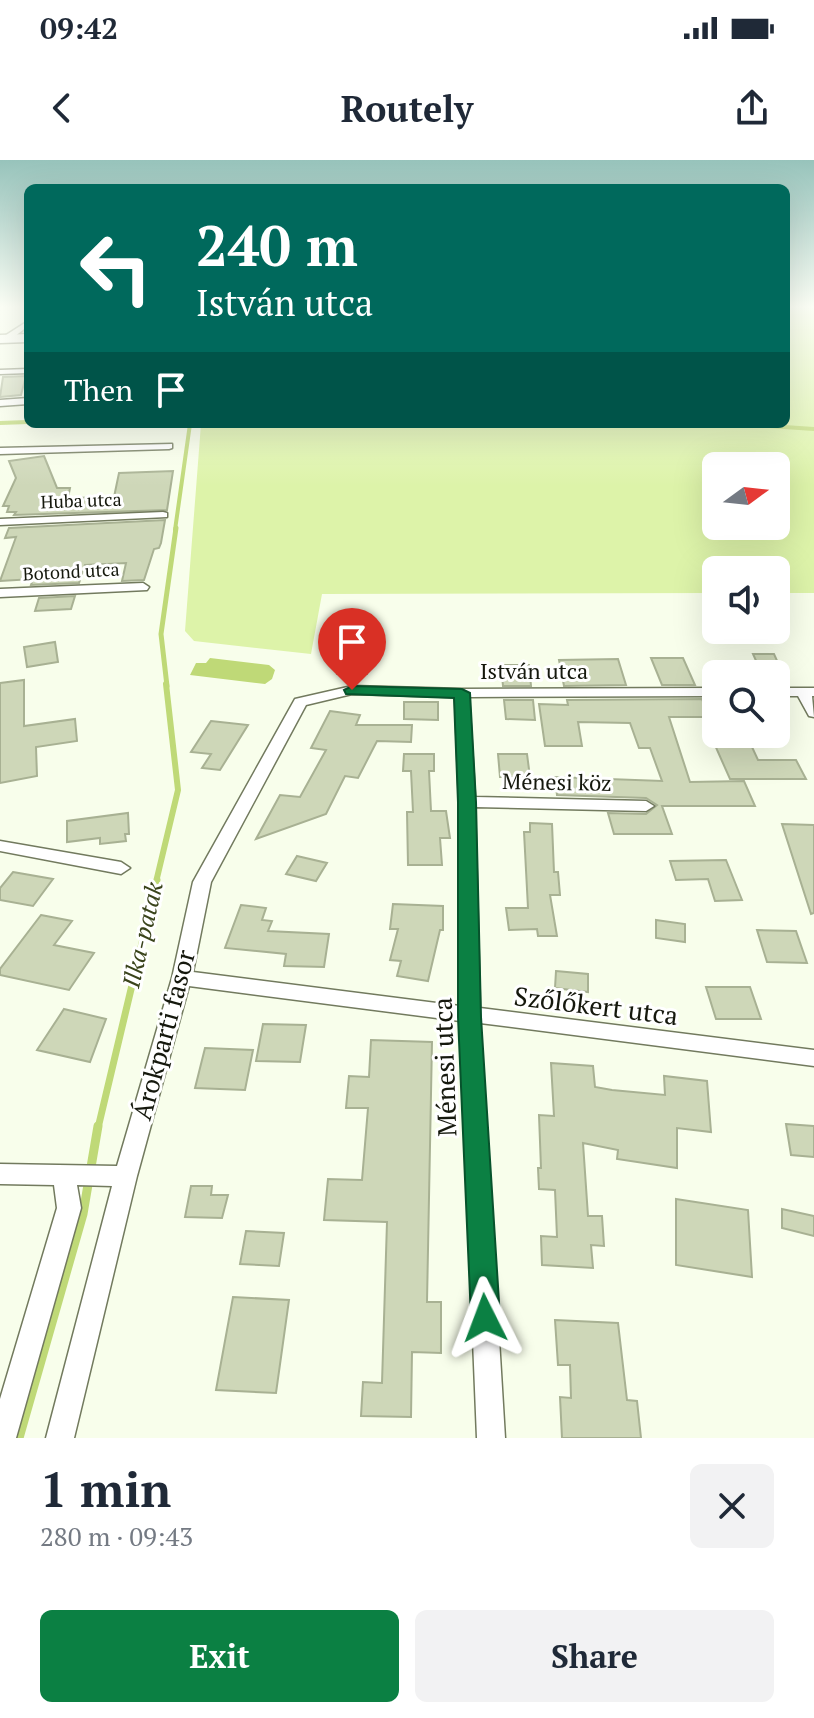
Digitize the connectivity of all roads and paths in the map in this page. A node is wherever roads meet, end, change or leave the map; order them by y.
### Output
1 (24, 371) edge
2 (0, 372) edge
3 (24, 401) edge
4 (0, 403) edge
5 (169, 446) dead end
6 (0, 451) edge
7 (163, 515) dead end
8 (0, 522) edge
9 (143, 587) dead end
10 (0, 593) edge
11 (352, 690) joint
12 (702, 692) edge
13 (808, 692) edge
14 (462, 693) junction
15 (814, 713) edge
16 (467, 802) junction
17 (646, 806) dead end
18 (1, 847) edge
19 (121, 868) dead end
20 (182, 978) junction
21 (470, 1017) junction
22 (814, 1058) edge
23 (0, 1174) edge
24 (68, 1177) junction
25 (116, 1177) junction
26 (2, 1438) edge
27 (60, 1438) edge
28 (491, 1438) edge

1 - 2 street
3 - 4 street
5 - 6 street
7 - 8 street, Huba utca
9 - 10 street, Botond utca
11 - 14 street, István utca
11 - 20 street, Árokparti fasor
12 - 14 street, István utca
13 - 15 street
14 - 16 street, Ménesi utca
16 - 17 street, Ménesi köz
16 - 21 street, Ménesi utca
18 - 19 street
20 - 21 street, Szőlőkert utca
20 - 25 street, Árokparti fasor
21 - 22 street, Szőlőkert utca
21 - 28 street, Ménesi utca
23 - 24 street
24 - 25 street
24 - 26 street
25 - 27 street, Árokparti fasor

